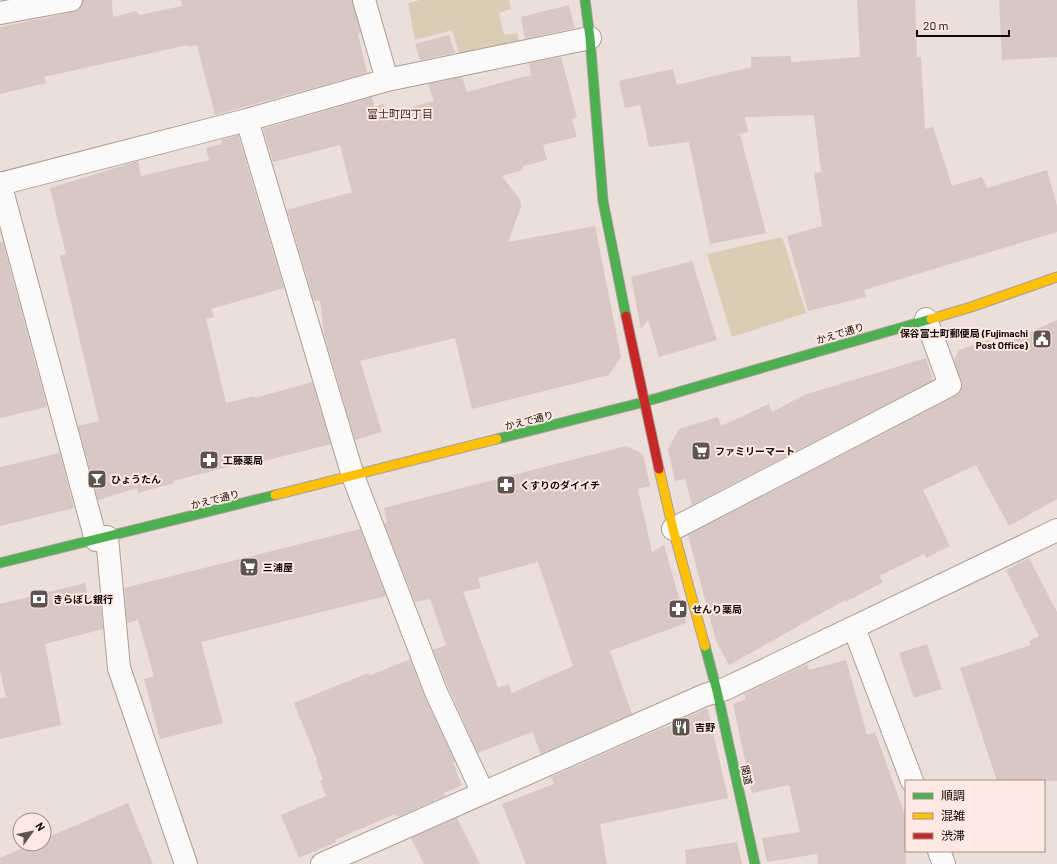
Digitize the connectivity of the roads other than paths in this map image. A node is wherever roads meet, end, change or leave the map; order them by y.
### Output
1 (72, 0) edge
2 (364, 0) edge
3 (585, 0) edge
4 (0, 13) edge
5 (590, 38) junction
6 (387, 80) junction
7 (247, 120) junction
8 (0, 184) edge
9 (1057, 277) edge
10 (926, 319) junction
11 (644, 402) junction
12 (353, 476) junction
13 (672, 529) junction
14 (1057, 530) edge
15 (102, 538) junction
16 (0, 563) edge
17 (854, 628) junction
18 (717, 691) junction
19 (912, 780) edge
20 (482, 793) junction
21 (939, 852) edge
22 (186, 864) edge
23 (322, 864) edge
24 (755, 864) edge
25 (944, 864) edge

1 - 4 street
2 - 6 street
3 - 5 street, 関道
5 - 6 street
5 - 11 street, 関道
6 - 7 street
7 - 8 street
7 - 12 street
8 - 15 street
9 - 10 street, かえで通り
10 - 11 street, かえで通り
10 - 13 street
11 - 12 street, かえで通り
11 - 13 street, 関道
12 - 15 street, かえで通り
12 - 20 street
13 - 18 street, 関道
14 - 17 street
15 - 16 street, かえで通り
15 - 22 street
17 - 18 street
17 - 19 street
18 - 20 street
18 - 24 street, 関道
20 - 23 street
21 - 25 street

